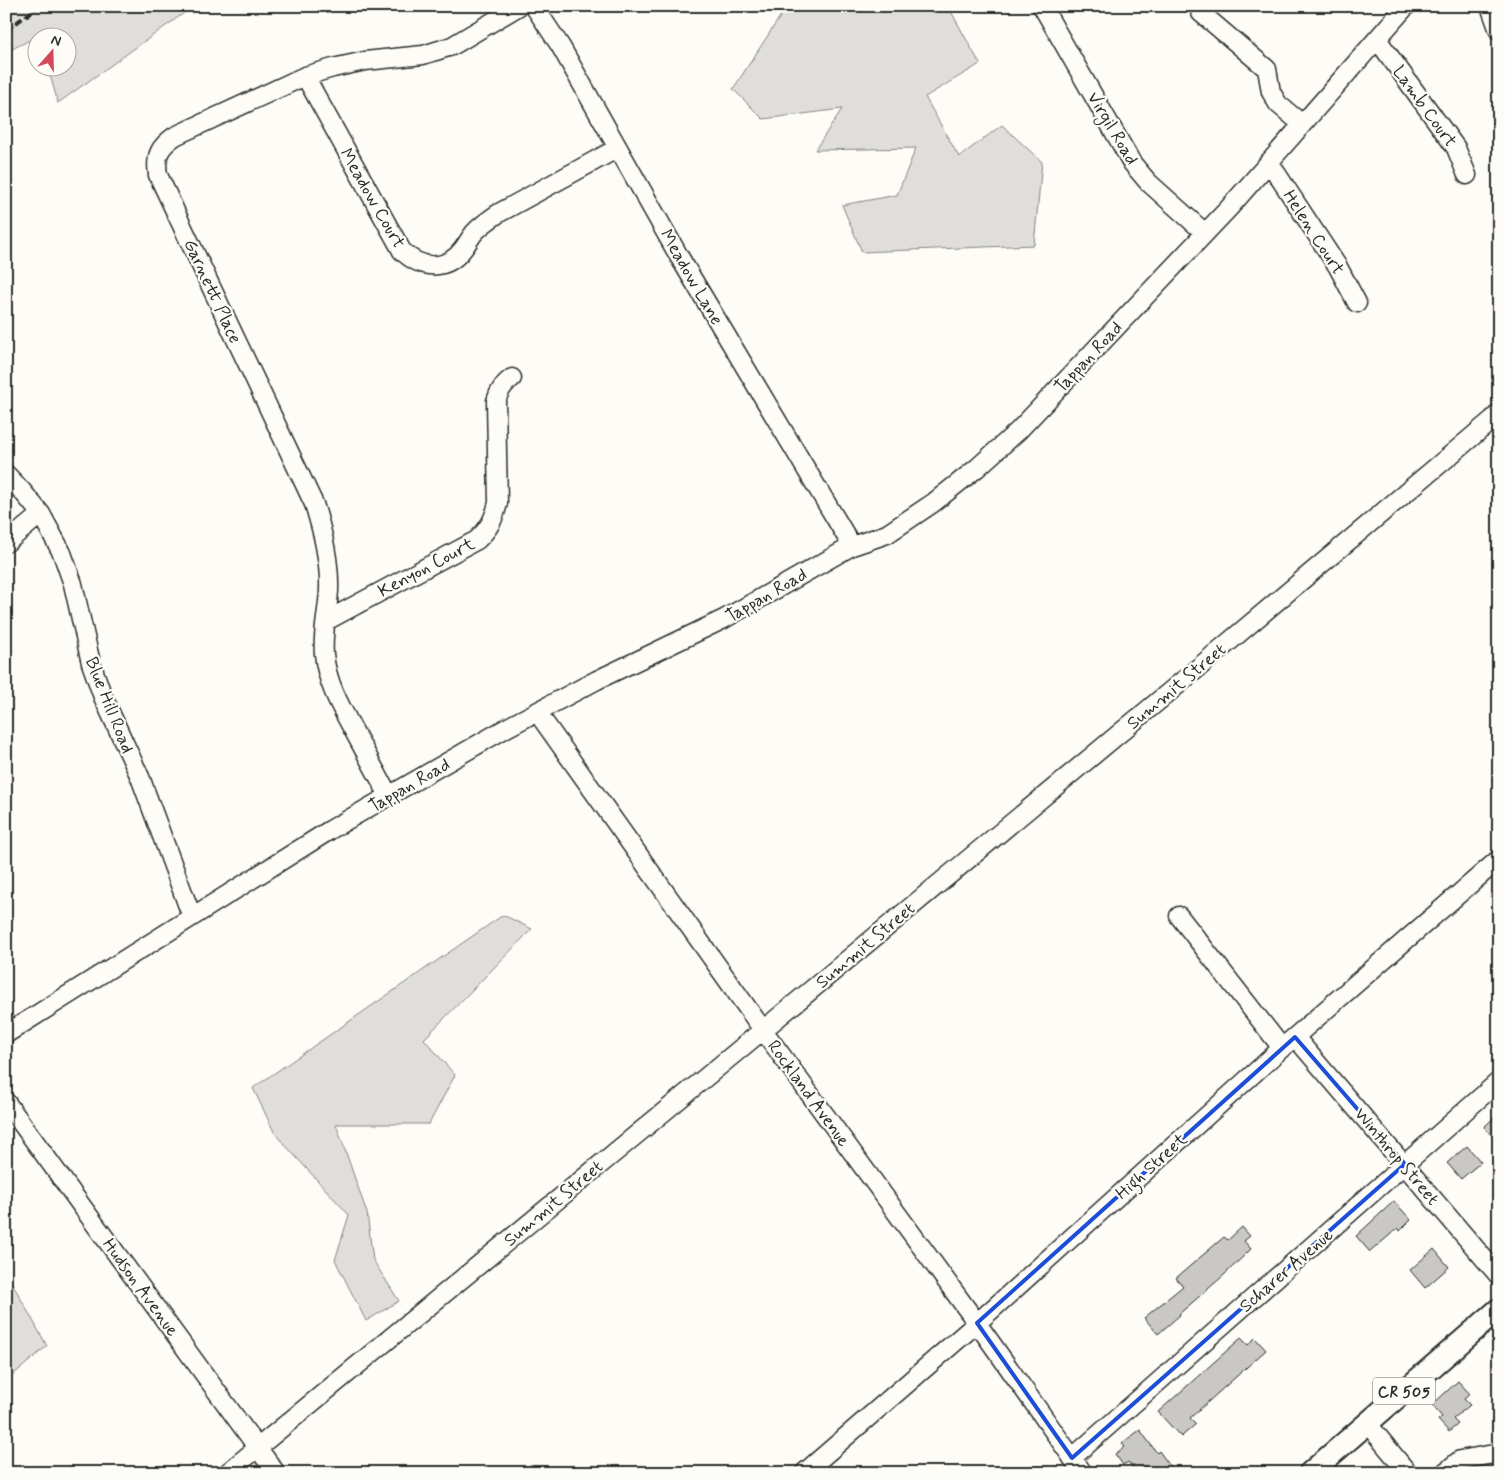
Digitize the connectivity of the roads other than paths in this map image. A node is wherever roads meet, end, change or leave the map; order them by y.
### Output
1 (519, 6) edge
2 (534, 6) edge
3 (1042, 6) edge
4 (1198, 6) edge
5 (1406, 6) edge
6 (1490, 6) edge
7 (1499, 31) edge
8 (1377, 39) junction
9 (305, 76) junction
10 (1302, 124) junction
11 (618, 148) junction
12 (1269, 162) junction
13 (1467, 175) dead end
14 (1205, 233) junction
15 (1358, 303) dead end
16 (512, 378) dead end
17 (1499, 413) edge
18 (6, 474) edge
19 (40, 514) junction
20 (6, 543) edge
21 (852, 546) junction
22 (326, 620) junction
23 (537, 712) junction
24 (389, 796) junction
25 (1499, 859) edge
26 (1179, 916) dead end
27 (192, 917) junction
28 (763, 1030) junction
29 (6, 1034) edge
30 (1289, 1042) junction
31 (1499, 1081) edge
32 (6, 1102) edge
33 (1405, 1164) junction
34 (1499, 1276) edge
35 (1499, 1310) edge
36 (977, 1323) junction
37 (1367, 1423) junction
38 (258, 1447) junction
39 (1499, 1453) edge
40 (1072, 1458) junction
41 (227, 1473) edge
42 (276, 1473) edge
43 (804, 1473) edge
44 (1083, 1473) edge
45 (1310, 1473) edge
46 (1408, 1473) edge
47 (1444, 1473) edge

1 - 9 street, Garnett Place
2 - 11 street, Meadow Lane
3 - 14 street, Virgil Road
4 - 10 street
5 - 8 street, Tappan Road
6 - 7 street
8 - 10 street, Tappan Road
8 - 13 street, Lamb Court
9 - 11 street, Meadow Court
9 - 22 street, Garnett Place
10 - 12 street, Tappan Road
11 - 21 street, Meadow Lane
12 - 14 street, Tappan Road
12 - 15 street, Helen Court
14 - 21 street, Tappan Road
16 - 22 street, Kenyon Court
17 - 28 street, Summit Street
18 - 19 street, Blue Hill Road
19 - 20 street
19 - 27 street, Blue Hill Road
21 - 23 street, Tappan Road
22 - 24 street, Garnett Place
23 - 24 street, Tappan Road
23 - 28 street, Rockland Avenue
24 - 27 street, Tappan Road
25 - 30 street, High Street
26 - 30 street, Winthrop Street
27 - 29 street, Tappan Road
28 - 36 street, Rockland Avenue
28 - 38 street, Summit Street
30 - 33 street, Winthrop Street
30 - 36 street, High Street
31 - 33 street, Scharer Avenue
32 - 38 street, Hudson Avenue
33 - 34 street, Winthrop Street
33 - 40 street, Scharer Avenue
35 - 37 main road, CR 505
36 - 40 street, Rockland Avenue
36 - 43 street, High Street
37 - 45 main road, CR 505
37 - 46 street
38 - 41 street, Summit Street
38 - 42 street, Hudson Avenue
39 - 47 street
40 - 44 street, Rockland Avenue

